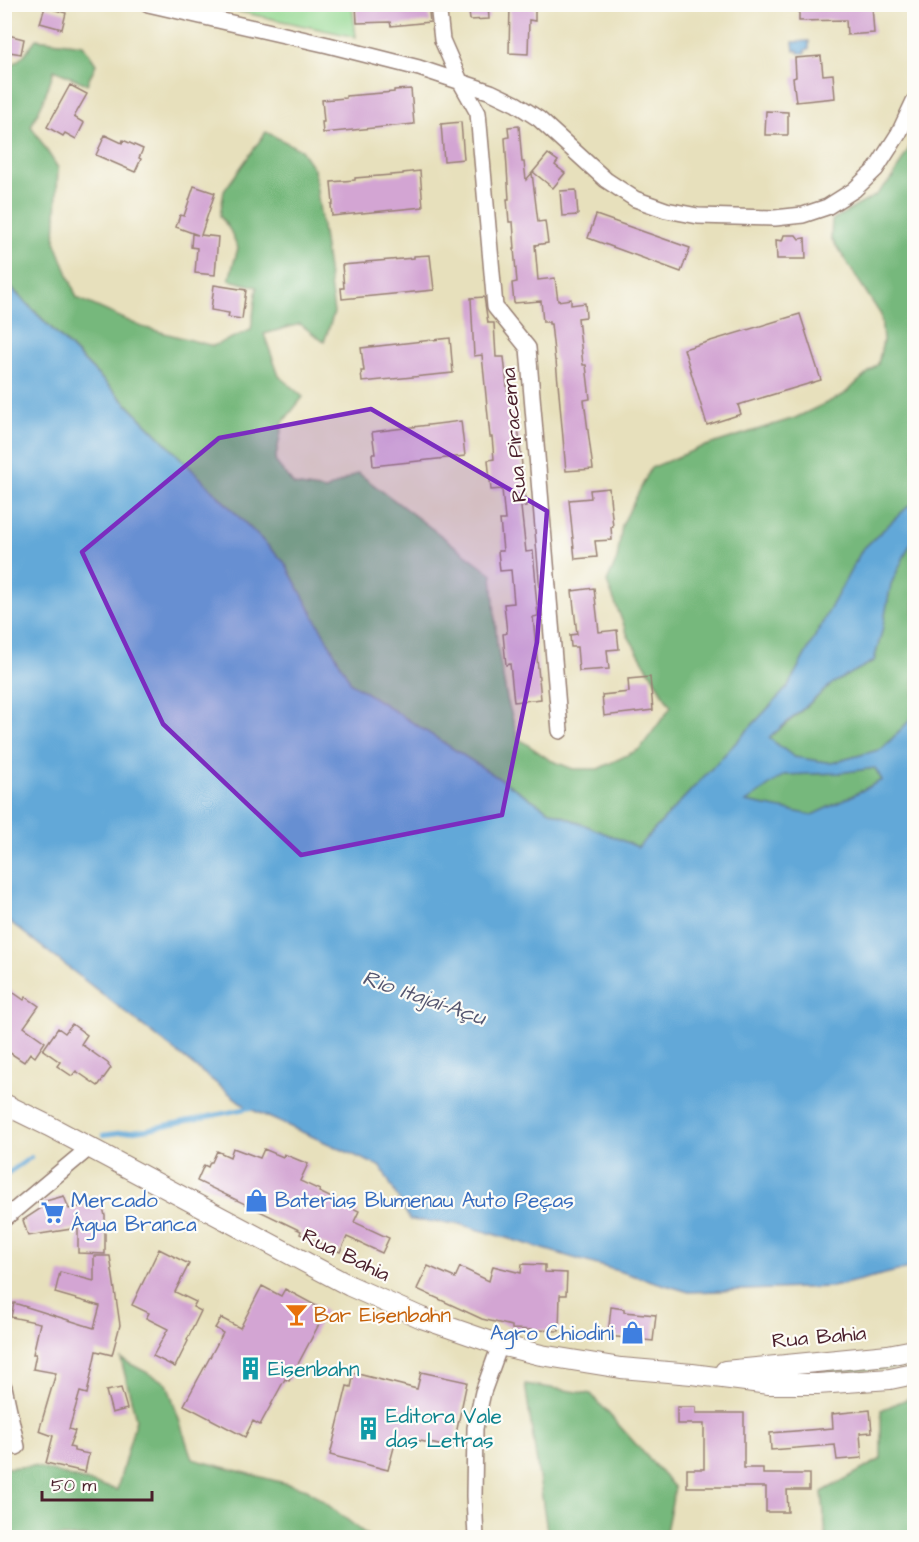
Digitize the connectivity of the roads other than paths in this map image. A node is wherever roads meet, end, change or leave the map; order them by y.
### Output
1 (148, 4) edge
2 (438, 4) edge
3 (460, 81) junction
4 (915, 101) edge
5 (560, 731) dead end
6 (4, 1104) edge
7 (89, 1148) junction
8 (4, 1219) edge
9 (500, 1345) junction
10 (915, 1350) edge
11 (692, 1374) junction
12 (915, 1374) edge
13 (4, 1387) edge
14 (17, 1448) dead end
15 (476, 1538) edge

1 - 3 street
2 - 3 street, Rua Piracema
3 - 4 street
3 - 5 street, Rua Piracema
6 - 7 main road, Rua Bahia
7 - 8 street
7 - 9 main road, Rua Bahia
9 - 11 main road, Rua Bahia
9 - 15 street
10 - 11 main road, Rua Bahia
11 - 12 main road, Rua Bahia
13 - 14 street

